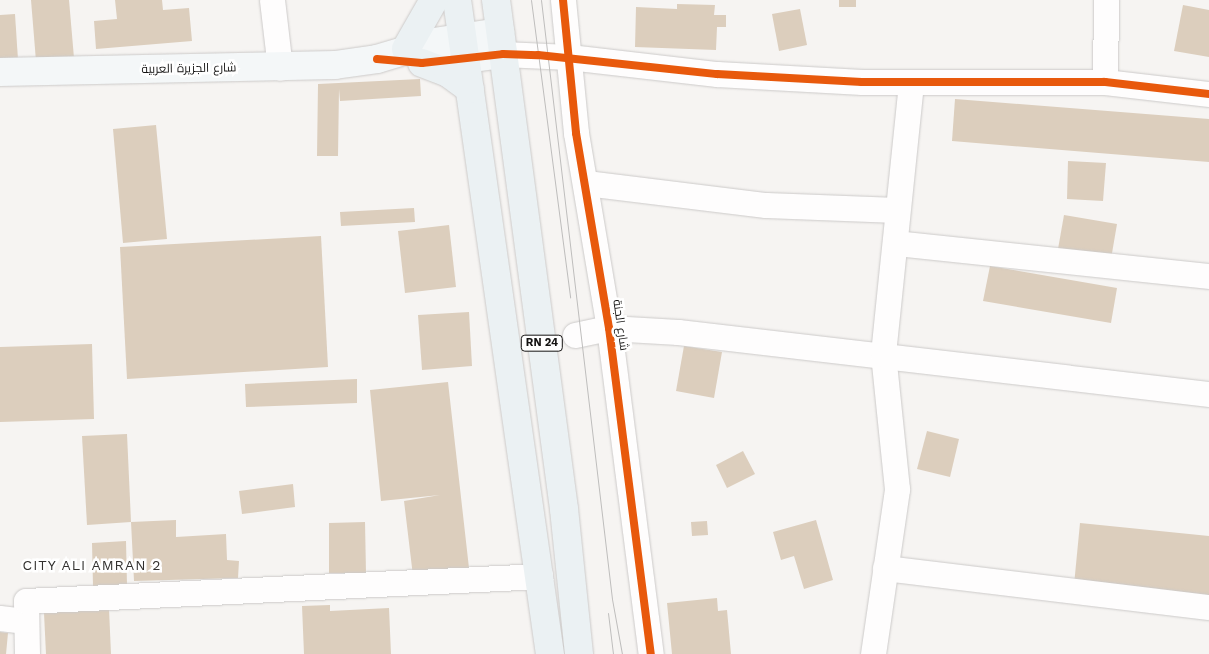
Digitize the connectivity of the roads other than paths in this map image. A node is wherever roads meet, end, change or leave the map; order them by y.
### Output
1 (272, 0) edge
2 (434, 0) edge
3 (457, 0) edge
4 (496, 0) edge
5 (563, 0) edge
6 (1106, 0) edge
7 (501, 43) junction
8 (464, 48) junction
9 (414, 56) junction
10 (569, 57) junction
11 (280, 68) junction
12 (0, 72) edge
13 (1105, 82) junction
14 (911, 83) junction
15 (470, 89) junction
16 (1209, 94) edge
17 (586, 183) junction
18 (897, 210) junction
19 (895, 243) junction
20 (1209, 276) edge
21 (609, 328) junction
22 (575, 335) dead end
23 (883, 354) junction
24 (1209, 394) edge
25 (885, 568) junction
26 (540, 576) junction
27 (1209, 607) edge
28 (0, 618) edge
29 (26, 620) junction
30 (27, 654) edge
31 (550, 654) edge
32 (579, 654) edge
33 (651, 654) edge
34 (876, 654) edge

1 - 11 street
2 - 9 main road
3 - 8 main road
4 - 7 main road
5 - 10 street, شارع الجنة
6 - 13 street
7 - 8 street, شارع الجزيرة العربية
7 - 10 street
7 - 32 main road, RN 24
8 - 9 street, شارع الجزيرة العربية
8 - 15 main road, RN 24
9 - 11 street, شارع الجزيرة العربية
9 - 15 main road
10 - 14 street
10 - 17 street, شارع الجنة
11 - 12 street, شارع الجزيرة العربية
13 - 14 street
13 - 16 street
14 - 18 street
15 - 26 main road, RN 24
17 - 18 street
17 - 21 street, شارع الجنة
18 - 19 street
19 - 20 street
19 - 23 street
21 - 22 street
21 - 23 street
21 - 33 street, شارع الجنة
23 - 24 street
23 - 25 street
25 - 27 street
25 - 34 street
26 - 29 street
26 - 31 main road, RN 24
28 - 29 street
29 - 30 street

